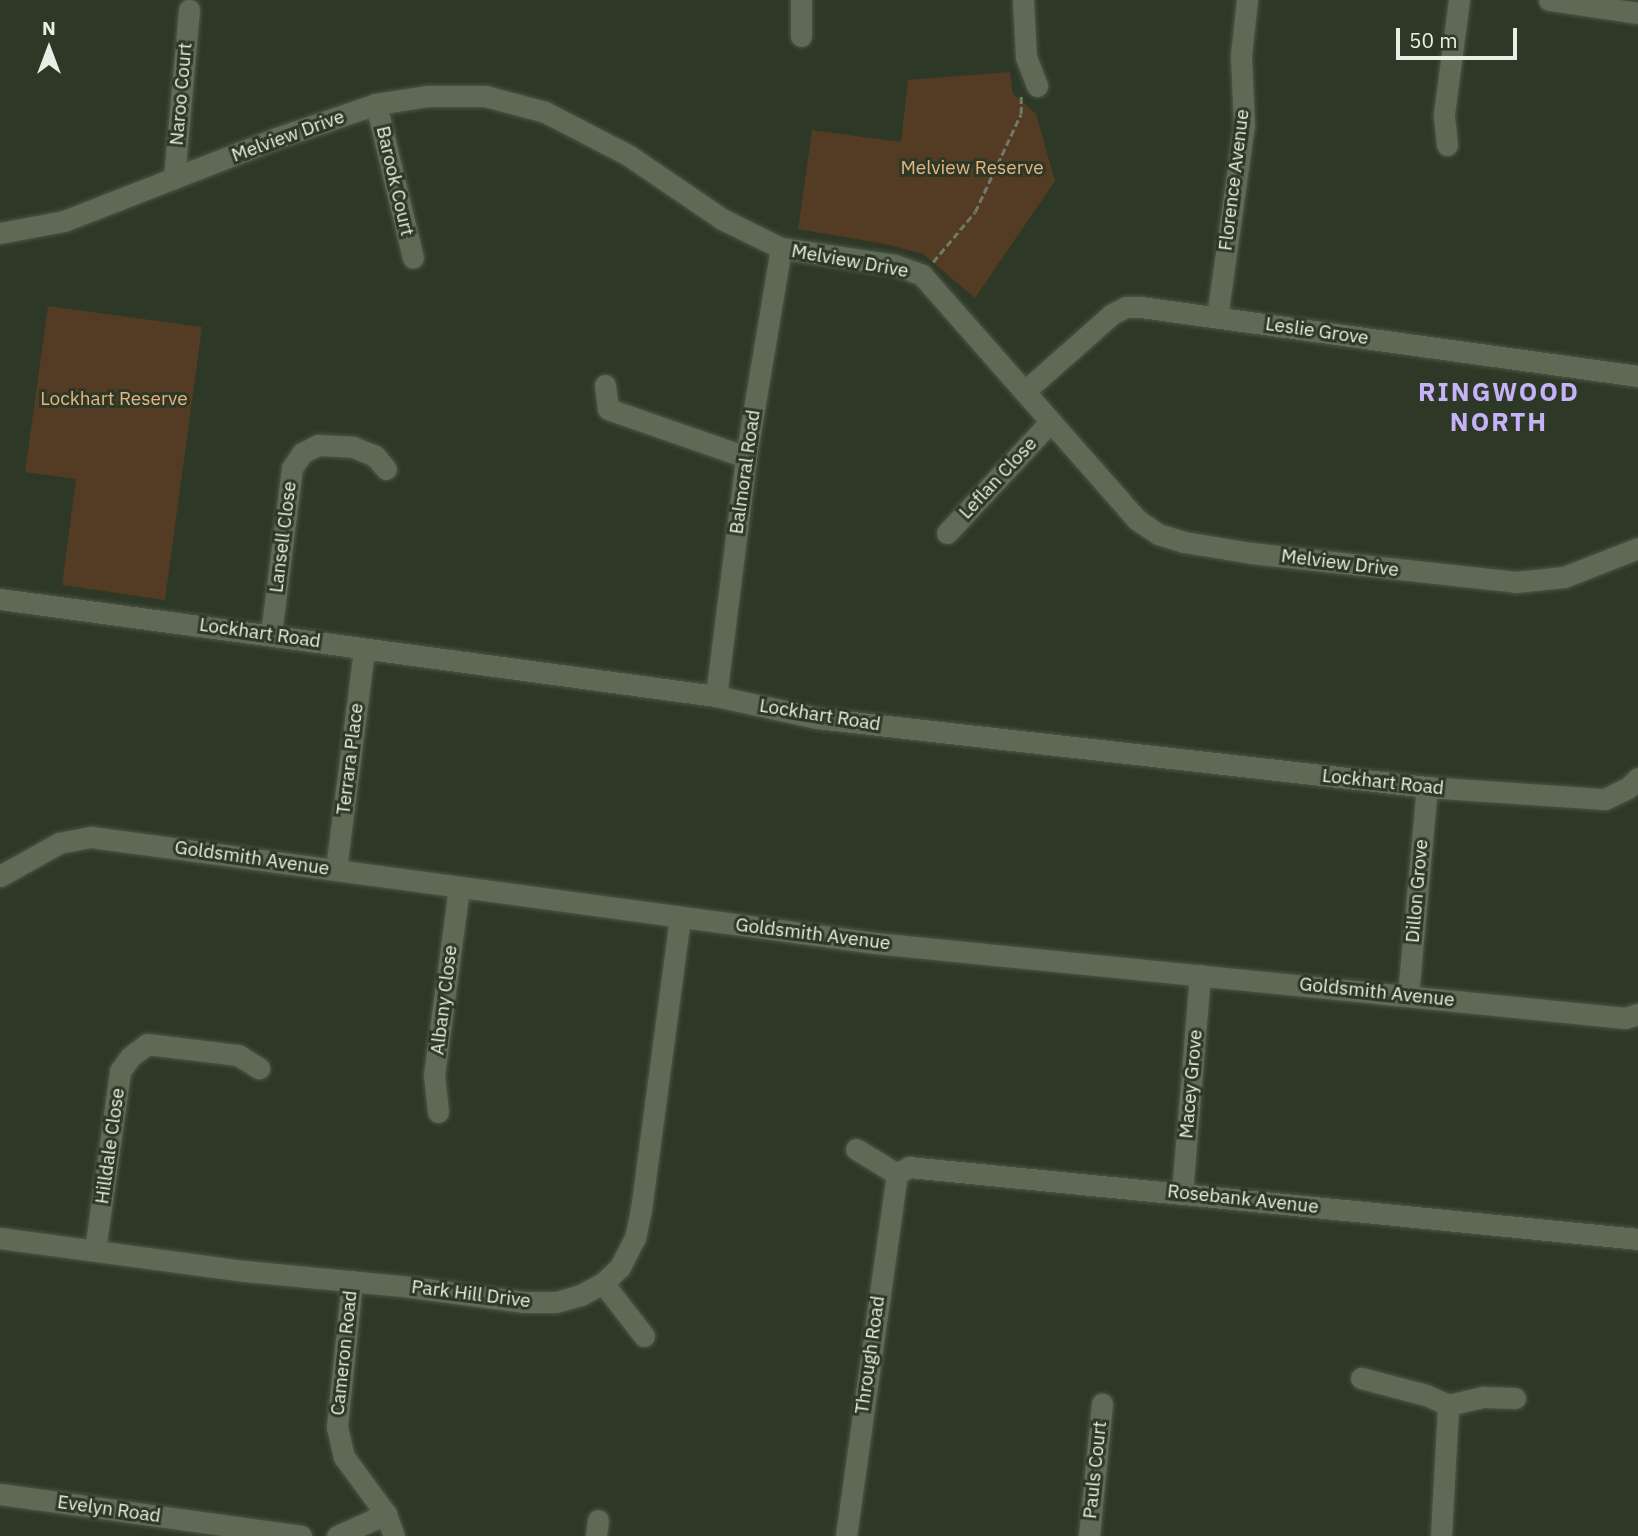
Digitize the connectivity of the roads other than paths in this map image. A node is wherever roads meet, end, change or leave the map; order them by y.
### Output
1 (801, 0) edge
2 (1023, 0) edge
3 (1247, 0) edge
4 (1459, 0) edge
5 (1549, 0) edge
6 (189, 10) dead end
7 (1638, 13) edge
8 (801, 36) dead end
9 (1037, 86) road end
10 (376, 104) junction
11 (1447, 145) dead end
12 (174, 178) junction
13 (0, 233) edge
14 (781, 248) junction
15 (413, 258) dead end
16 (1217, 317) junction
17 (1638, 376) edge
18 (605, 385) dead end
19 (1025, 391) junction
20 (1050, 422) junction
21 (746, 457) junction
22 (386, 469) dead end
23 (947, 533) dead end
24 (1638, 548) edge
25 (0, 599) edge
26 (271, 634) junction
27 (364, 649) junction
28 (716, 695) junction
29 (1638, 778) edge
30 (1427, 787) junction
31 (336, 869) junction
32 (0, 876) edge
33 (459, 888) junction
34 (680, 918) junction
35 (1200, 975) junction
36 (1408, 995) junction
37 (1638, 1014) edge
38 (260, 1068) dead end
39 (438, 1112) dead end
40 (856, 1149) dead end
41 (897, 1174) junction
42 (1182, 1193) junction
43 (0, 1238) edge
44 (1638, 1239) edge
45 (95, 1250) junction
46 (352, 1281) junction
47 (603, 1283) junction
48 (644, 1336) dead end
49 (1361, 1378) dead end
50 (1515, 1398) dead end
51 (1102, 1404) dead end
52 (1448, 1405) junction
53 (0, 1494) edge
54 (386, 1514) junction
55 (301, 1536) edge
56 (337, 1536) edge
57 (394, 1536) edge
58 (846, 1536) edge
59 (1089, 1536) edge
60 (1441, 1536) edge

1 - 8 street
2 - 9 street
3 - 16 street, Florence Avenue
4 - 11 street
5 - 7 street
6 - 12 street, Naroo Court
10 - 12 street, Melview Drive
10 - 14 street, Melview Drive
10 - 15 street, Barook Court
12 - 13 street, Melview Drive
14 - 19 street, Melview Drive
14 - 21 street, Balmoral Road
16 - 17 street, Leslie Grove
16 - 19 street, Leslie Grove
18 - 21 street
19 - 20 street, Melview Drive
20 - 23 street, Leflan Close
20 - 24 street, Melview Drive
21 - 28 street, Balmoral Road
22 - 26 street, Lansell Close
25 - 26 street, Lockhart Road
26 - 27 street, Lockhart Road
27 - 28 street, Lockhart Road
27 - 31 street, Terrara Place
28 - 30 street, Lockhart Road
29 - 30 street, Lockhart Road
30 - 36 street, Dillon Grove
31 - 32 street, Goldsmith Avenue
31 - 33 street, Goldsmith Avenue
33 - 34 street, Goldsmith Avenue
33 - 39 street, Albany Close
34 - 35 street, Goldsmith Avenue
34 - 47 street, Park Hill Drive
35 - 36 street, Goldsmith Avenue
35 - 42 street, Macey Grove
36 - 37 street, Goldsmith Avenue
38 - 45 street, Hilldale Close
40 - 41 street
41 - 42 street, Rosebank Avenue
41 - 58 street, Through Road
42 - 44 street, Rosebank Avenue
43 - 45 street, Park Hill Drive
45 - 46 street, Park Hill Drive
46 - 47 street, Park Hill Drive
46 - 54 street, Cameron Road
47 - 48 street
49 - 52 street
50 - 52 street
51 - 59 street, Pauls Court
52 - 60 street
53 - 55 street, Evelyn Road
54 - 56 street
54 - 57 street, Cameron Road

